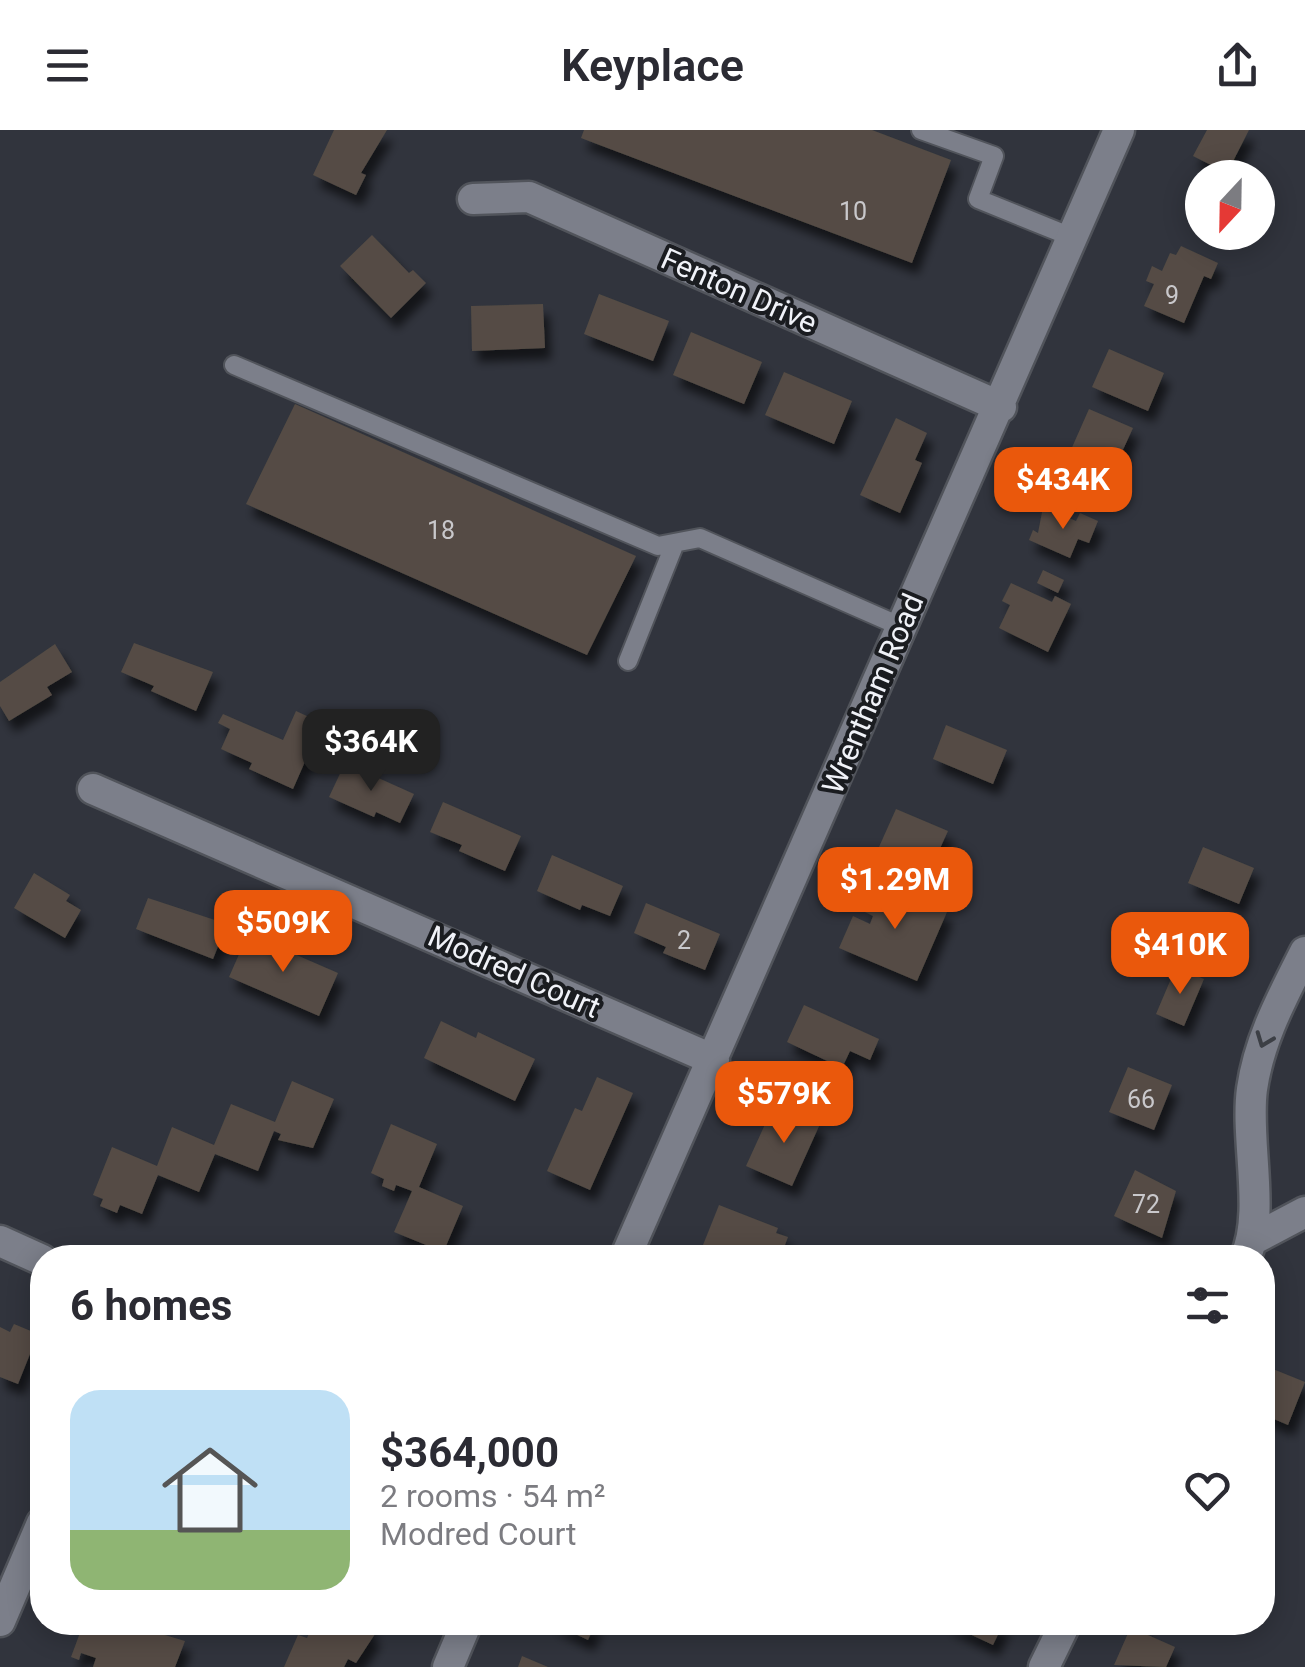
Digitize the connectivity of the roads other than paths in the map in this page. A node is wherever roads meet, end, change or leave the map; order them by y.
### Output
1 (921, 130) edge
2 (1120, 130) edge
3 (473, 200) dead end
4 (1074, 238) junction
5 (234, 365) dead end
6 (1001, 407) junction
7 (674, 542) junction
8 (902, 627) junction
9 (628, 660) dead end
10 (93, 789) dead end
11 (1305, 952) edge
12 (714, 1060) junction
13 (1305, 1212) edge
14 (0, 1242) edge
15 (631, 1245) edge
16 (1250, 1245) edge
17 (1255, 1245) edge
18 (30, 1255) edge
19 (30, 1551) edge
20 (0, 1621) edge
21 (462, 1635) edge
22 (1060, 1635) edge
23 (448, 1667) edge
24 (1044, 1667) edge

1 - 4 lane
2 - 4 street, Wrentham Road
3 - 6 street, Fenton Drive
4 - 6 street, Wrentham Road
5 - 7 lane
6 - 8 street, Wrentham Road
7 - 8 lane
7 - 9 lane
8 - 12 street, Wrentham Road
10 - 12 street, Modred Court
11 -> 16 street
12 - 15 street, Wrentham Road
13 - 17 street
14 - 18 street
19 - 20 street
21 - 23 street
22 - 24 street

